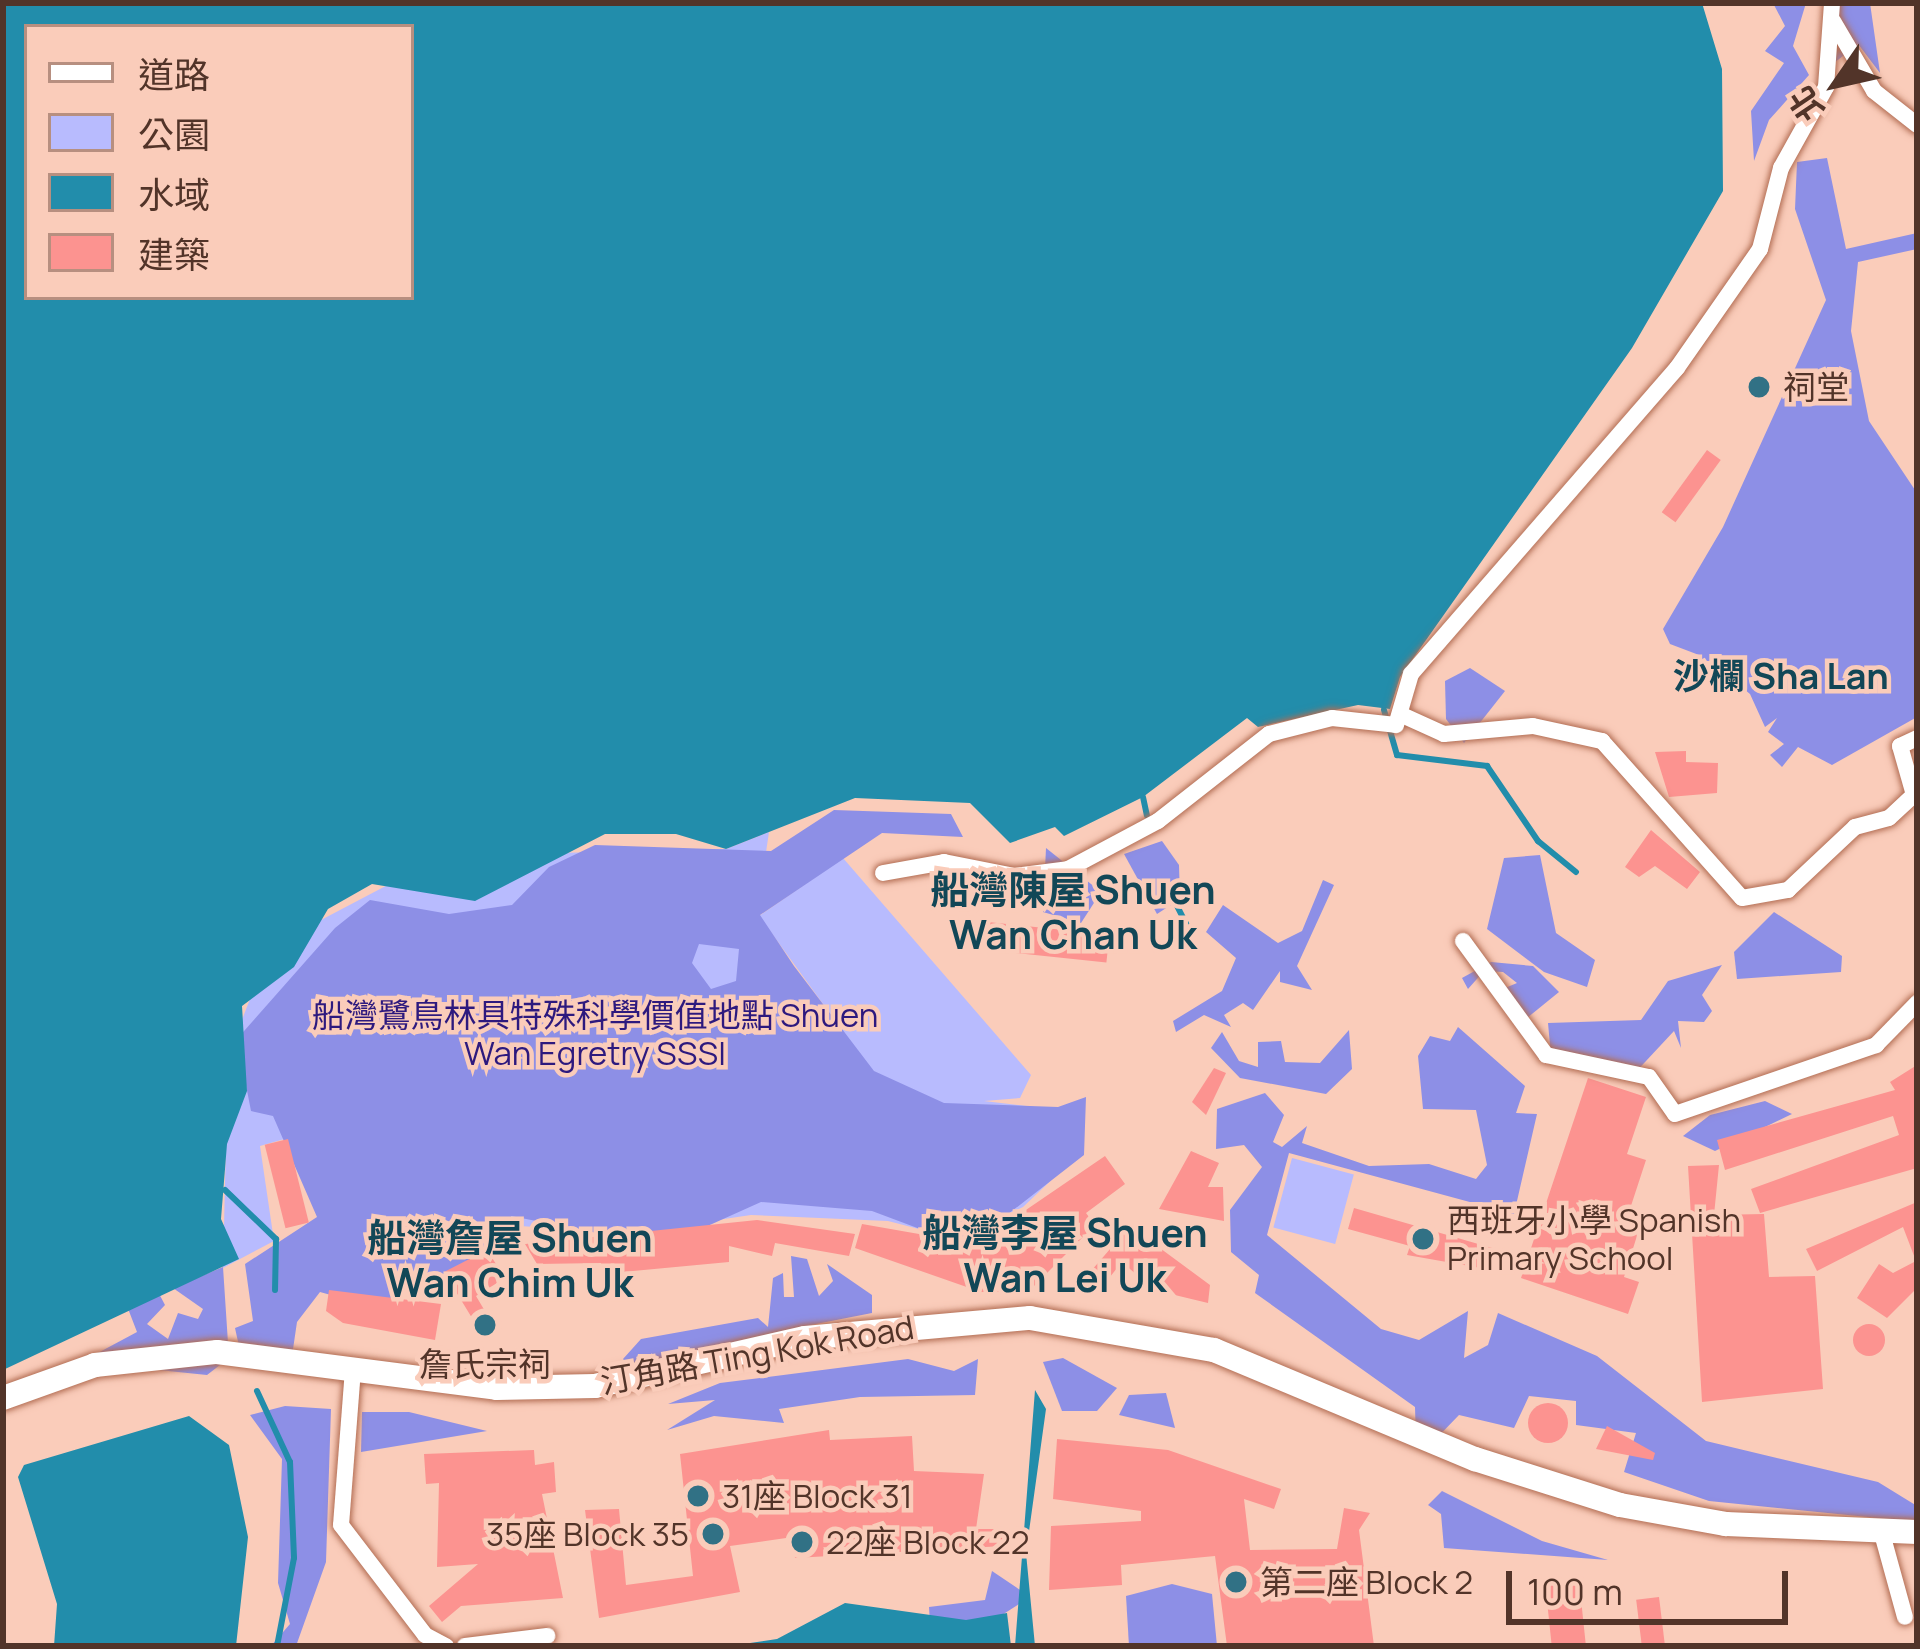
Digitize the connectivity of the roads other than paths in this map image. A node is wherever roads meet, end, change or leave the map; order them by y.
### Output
1 (1832, 12) edge
2 (1917, 125) edge
3 (1390, 722) junction
4 (1917, 738) edge
5 (883, 873) dead end
6 (1463, 941) dead end
7 (1917, 1004) edge
8 (353, 1369) junction
9 (3, 1398) edge
10 (1881, 1530) junction
11 (1917, 1532) edge
12 (1905, 1616) dead end
13 (548, 1636) dead end
14 (446, 1646) edge
15 (465, 1646) edge

1 - 2 street
1 - 3 street
3 - 4 street
3 - 5 street
6 - 7 street
8 - 9 main road, 汀角路 Ting Kok Road
8 - 10 main road, 汀角路 Ting Kok Road
8 - 14 street
10 - 11 main road, 汀角路 Ting Kok Road
10 - 12 street
13 - 15 street

